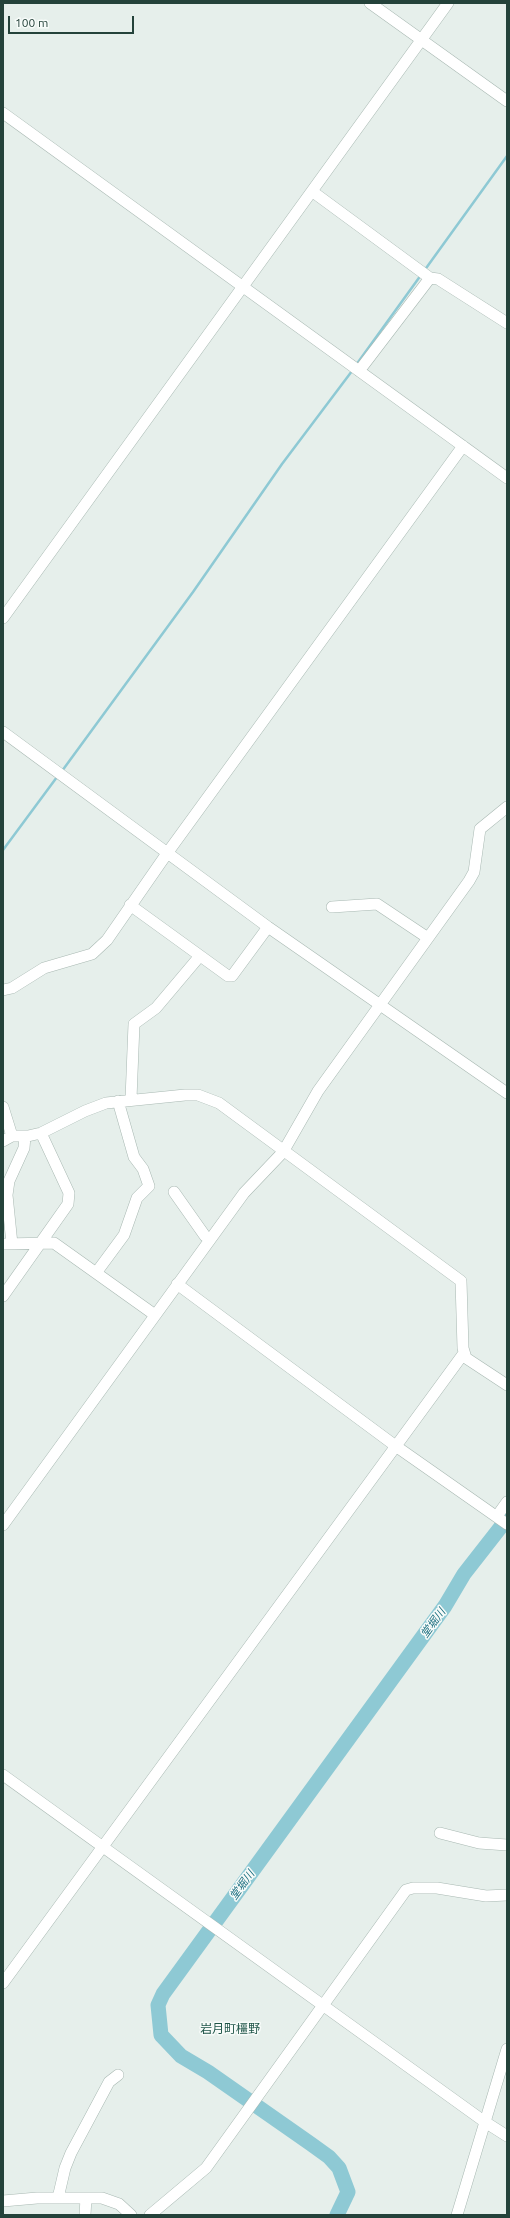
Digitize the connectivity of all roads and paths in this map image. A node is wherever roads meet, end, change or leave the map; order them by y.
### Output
1 (370, 3) edge
2 (448, 3) edge
3 (422, 40) junction
4 (507, 101) edge
5 (3, 113) edge
6 (313, 192) junction
7 (426, 274) junction
8 (243, 288) junction
9 (507, 323) edge
10 (359, 371) junction
11 (463, 446) junction
12 (507, 478) edge
13 (3, 618) edge
14 (3, 732) edge
15 (507, 807) edge
16 (168, 852) junction
17 (130, 905) junction
18 (332, 907) dead end
19 (268, 927) junction
20 (428, 938) junction
21 (199, 957) junction
22 (3, 990) edge
23 (381, 1004) junction
24 (507, 1093) edge
25 (131, 1099) junction
26 (118, 1101) junction
27 (3, 1107) edge
28 (41, 1133) junction
29 (25, 1136) junction
30 (8, 1139) edge
31 (283, 1152) junction
32 (174, 1192) dead end
33 (210, 1239) junction
34 (42, 1242) junction
35 (7, 1244) edge
36 (96, 1273) junction
37 (177, 1284) junction
38 (3, 1296) edge
39 (155, 1316) junction
40 (464, 1353) junction
41 (507, 1385) edge
42 (397, 1447) junction
43 (507, 1502) edge
44 (497, 1516) junction
45 (507, 1524) edge
46 (3, 1525) edge
47 (3, 1775) edge
48 (440, 1834) dead end
49 (507, 1845) edge
50 (102, 1846) junction
51 (507, 1895) edge
52 (3, 1983) edge
53 (324, 2005) junction
54 (507, 2050) edge
55 (118, 2075) dead end
56 (485, 2122) junction
57 (507, 2136) edge
58 (58, 2198) junction
59 (86, 2198) junction
60 (3, 2201) edge
61 (84, 2215) edge
62 (131, 2215) edge
63 (150, 2215) edge
64 (457, 2215) edge

1 - 3 street
2 - 3 street
3 - 4 street
3 - 6 street
5 - 8 street
6 - 7 street
6 - 8 street
7 - 9 street
7 - 10 street
8 - 10 street
8 - 13 street
10 - 11 street
11 - 12 street
11 - 16 street
14 - 16 street
15 - 20 street
16 - 17 street
16 - 19 street
17 - 21 street
17 - 22 street
18 - 20 street
19 - 21 street
19 - 23 street
20 - 23 street
21 - 25 street
23 - 24 street
23 - 31 street
25 - 26 street
25 - 31 street
26 - 28 street
26 - 36 street
27 - 30 street
28 - 29 street
28 - 34 street
29 - 30 street
29 - 35 street
31 - 33 street
31 - 40 street
32 - 33 street
33 - 37 street
34 - 35 street
34 - 36 street
34 - 38 street
36 - 39 street
37 - 39 street
37 - 42 street
39 - 46 street
40 - 41 street
40 - 42 street
42 - 44 street
42 - 50 street
43 - 44 street
44 - 45 street
47 - 50 street
48 - 49 street
50 - 52 street
50 - 53 street
51 - 53 street
53 - 56 street
53 - 63 street
54 - 56 street
55 - 58 street
56 - 57 street
56 - 64 street
58 - 59 street
58 - 60 street
59 - 61 street
59 - 62 street

